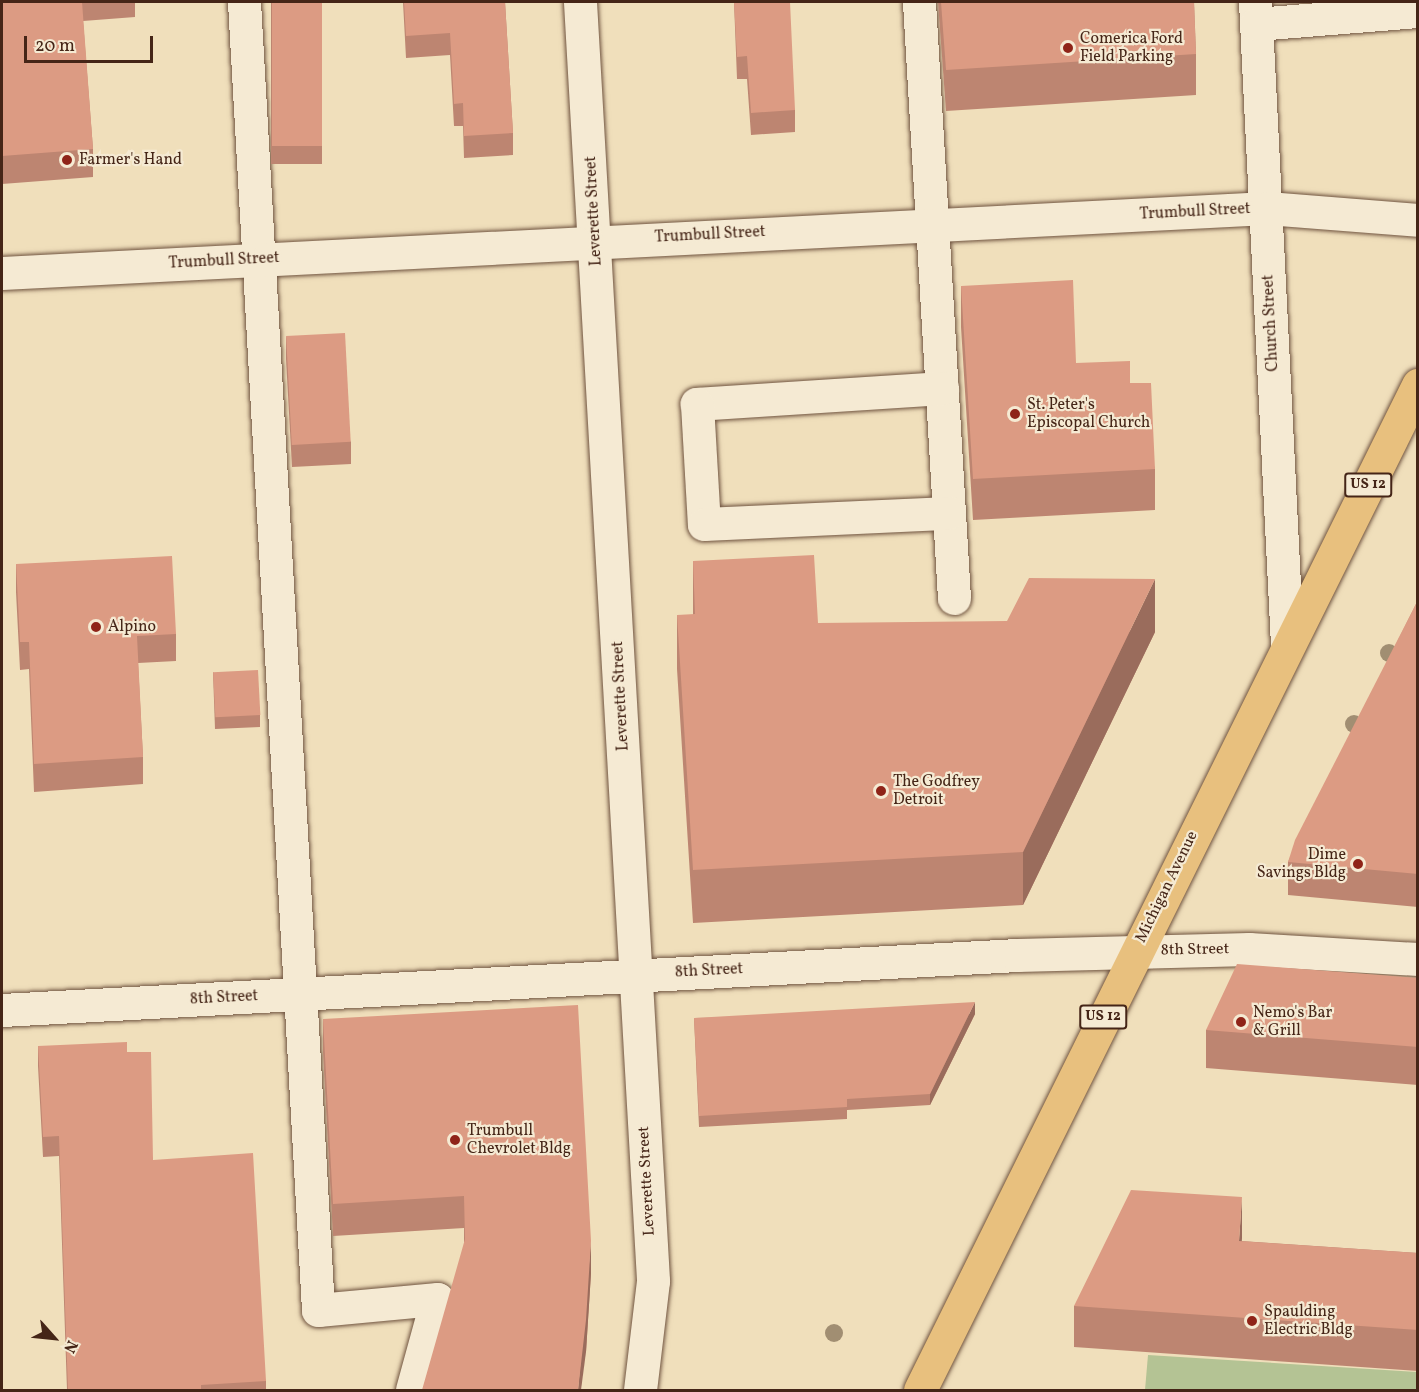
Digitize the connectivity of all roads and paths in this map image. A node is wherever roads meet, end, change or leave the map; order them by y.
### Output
1 (244, 2) edge
2 (580, 2) edge
3 (919, 2) edge
4 (1328, 10) edge
5 (1418, 11) edge
6 (1256, 13) edge
7 (1267, 208) junction
8 (1418, 220) edge
9 (932, 224) junction
10 (596, 241) junction
11 (258, 260) junction
12 (2, 273) edge
13 (1418, 385) edge
14 (942, 388) junction
15 (949, 513) junction
16 (954, 598) dead end
17 (1287, 644) junction
18 (1135, 952) junction
19 (1418, 959) edge
20 (636, 976) junction
21 (299, 994) junction
22 (2, 1010) edge
23 (412, 1390) edge
24 (640, 1390) edge
25 (920, 1390) edge

1 - 11 street
2 - 10 street, Leverette Street
3 - 9 street
4 - 5 street
4 - 6 street
6 - 7 street, Church Street
7 - 8 street, Trumbull Street
7 - 9 street, Trumbull Street
7 - 17 street, Church Street
9 - 10 street, Trumbull Street
9 - 14 street
10 - 11 street, Trumbull Street
10 - 20 street, Leverette Street
11 - 12 street, Trumbull Street
11 - 21 street
13 - 17 main road, Michigan Avenue / US 12
14 - 15 street
14 - 15 street
15 - 16 street
17 - 18 main road, Michigan Avenue / US 12
18 - 19 street, 8th Street
18 - 20 street, 8th Street
18 - 25 main road, Michigan Avenue / US 12
20 - 21 street, 8th Street
20 - 24 street, Leverette Street
21 - 22 street, 8th Street
21 - 23 street

